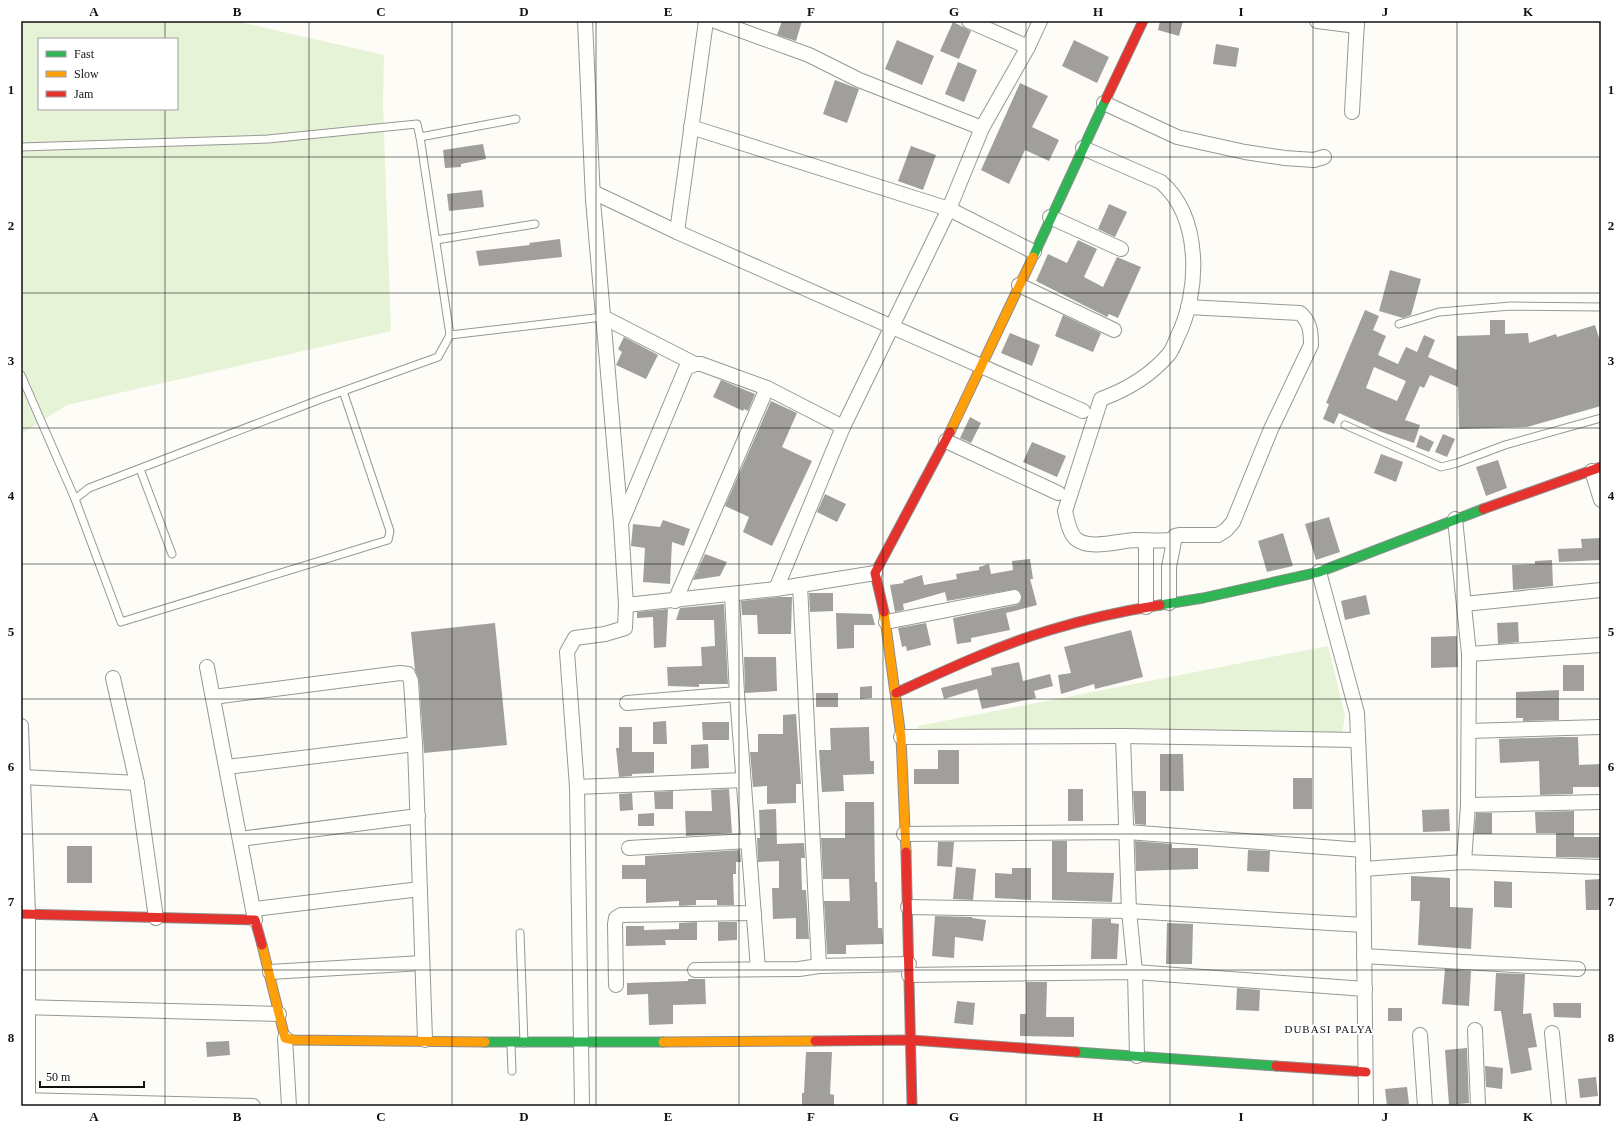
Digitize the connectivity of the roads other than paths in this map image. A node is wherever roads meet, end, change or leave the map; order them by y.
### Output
1 (585, 21) edge
2 (706, 21) edge
3 (715, 21) edge
4 (969, 21) edge
5 (1040, 21) edge
6 (1143, 21) edge
7 (1317, 21) edge
8 (1357, 23) edge
9 (1028, 47) junction
10 (1104, 103) junction
11 (1352, 112) dead end
12 (516, 119) dead end
13 (691, 127) junction
14 (982, 128) junction
15 (420, 137) junction
16 (21, 147) edge
17 (1083, 148) junction
18 (1324, 157) dead end
19 (593, 192) junction
20 (949, 209) junction
21 (1050, 217) junction
22 (535, 224) dead end
23 (676, 232) junction
24 (436, 240) junction
25 (1121, 249) dead end
26 (1034, 252) junction
27 (1019, 285) junction
28 (1188, 307) junction
29 (1601, 308) edge
30 (603, 317) junction
31 (1399, 324) dead end
32 (892, 327) junction
33 (1114, 330) dead end
34 (450, 335) junction
35 (695, 364) junction
36 (980, 367) junction
37 (21, 375) edge
38 (767, 388) junction
39 (342, 391) junction
40 (1083, 411) dead end
41 (1601, 418) edge
42 (1345, 425) dead end
43 (843, 427) junction
44 (946, 441) junction
45 (140, 469) junction
46 (1596, 469) edge
47 (1058, 493) dead end
48 (75, 499) junction
49 (1601, 500) edge
50 (1455, 519) junction
51 (621, 523) junction
52 (1174, 540) junction
53 (1146, 541) junction
54 (172, 554) dead end
55 (1319, 572) junction
56 (875, 573) junction
57 (800, 585) junction
58 (776, 589) junction
59 (1601, 590) edge
60 (732, 595) junction
61 (1014, 596) dead end
62 (675, 601) junction
63 (1169, 603) junction
64 (1464, 604) junction
65 (626, 605) junction
66 (1146, 607) junction
67 (886, 622) junction
68 (1601, 645) edge
69 (1469, 654) junction
70 (207, 667) dead end
71 (113, 678) dead end
72 (896, 693) junction
73 (737, 694) junction
74 (213, 697) junction
75 (627, 703) dead end
76 (21, 726) edge
77 (1601, 727) edge
78 (1469, 731) junction
79 (1123, 736) junction
80 (901, 737) junction
81 (1358, 740) junction
82 (415, 744) junction
83 (227, 767) junction
84 (23, 777) junction
85 (743, 780) junction
86 (137, 783) junction
87 (578, 787) junction
88 (1601, 802) edge
89 (1468, 805) junction
90 (23, 810) edge
91 (418, 816) junction
92 (1127, 832) junction
93 (904, 834) junction
94 (240, 839) junction
95 (748, 841) junction
96 (629, 848) dead end
97 (1363, 850) junction
98 (1464, 862) junction
99 (1601, 867) edge
100 (1363, 869) junction
101 (420, 889) junction
102 (908, 906) junction
103 (1129, 911) junction
104 (754, 913) junction
105 (25, 914) edge
106 (254, 914) junction
107 (156, 918) junction
108 (1364, 925) junction
109 (520, 933) dead end
110 (1364, 956) junction
111 (422, 963) junction
112 (819, 966) junction
113 (758, 969) junction
114 (1578, 969) dead end
115 (695, 970) dead end
116 (909, 970) junction
117 (270, 972) junction
118 (1135, 972) junction
119 (616, 985) dead end
120 (1365, 989) junction
121 (25, 1008) edge
122 (279, 1014) junction
123 (1475, 1030) dead end
124 (1552, 1032) dead end
125 (1420, 1035) dead end
126 (285, 1038) junction
127 (425, 1040) junction
128 (911, 1040) junction
129 (580, 1042) junction
130 (511, 1043) junction
131 (524, 1043) junction
132 (1138, 1056) junction
133 (512, 1072) dead end
134 (1366, 1072) junction
135 (26, 1102) edge
136 (253, 1106) edge
137 (289, 1106) edge
138 (582, 1106) edge
139 (912, 1106) edge
140 (1366, 1106) edge
141 (1425, 1106) edge
142 (1478, 1106) edge
143 (1559, 1106) edge

1 - 19 street
2 - 13 street
3 - 14 street
4 - 9 street
5 - 9 street
6 - 10 street
7 - 8 street
8 - 11 street
9 - 14 street
10 - 17 street
10 - 18 street
12 - 15 lane
13 - 20 street
13 - 23 street
14 - 20 street
15 - 16 lane
15 - 24 lane
17 - 21 street
17 - 28 street
19 - 23 street
19 - 30 street
20 - 26 street
20 - 32 street
21 - 25 street
21 - 26 street
22 - 24 lane
23 - 32 street
24 - 34 lane
26 - 27 street
27 - 33 street
27 - 36 street
28 - 52 street
28 - 53 street
29 - 31 lane
30 - 34 lane
30 - 35 street
30 - 51 street
32 - 36 street
32 - 43 street
34 - 39 lane
35 - 38 street
35 - 51 street
36 - 40 street
36 - 44 street
37 - 48 lane
38 - 43 street
38 - 62 street
39 - 45 lane
39 - 48 lane
41 - 42 lane
43 - 58 street
44 - 47 street
44 - 56 street
45 - 48 lane
45 - 54 lane
46 - 49 street
46 - 50 street
50 - 55 street
50 - 64 street
51 - 65 street
52 - 53 street
52 - 63 street
53 - 66 street
55 - 63 street
55 - 81 street
56 - 57 street
56 - 67 street
57 - 58 street
57 - 112 street
58 - 60 street
59 - 64 street
60 - 62 street
60 - 73 street
61 - 67 street
62 - 65 street
63 - 66 street
64 - 69 street
65 - 87 street
66 - 72 street
67 - 72 street
68 - 69 street
69 - 78 street
70 - 74 street
71 - 86 street
72 - 80 street
73 - 75 street
73 - 85 street
74 - 82 street
74 - 83 street
76 - 84 street
77 - 78 street
78 - 89 street
79 - 80 street
79 - 81 street
79 - 92 street
80 - 93 street
81 - 97 street
82 - 83 street
82 - 91 street
83 - 94 street
84 - 86 street
84 - 90 street
85 - 87 street
85 - 95 street
86 - 107 street
87 - 129 street
88 - 89 street
89 - 98 street
90 - 105 street
91 - 94 street
91 - 101 street
92 - 93 street
92 - 97 street
92 - 103 street
93 - 102 street
94 - 106 street
95 - 96 street
95 - 104 street
97 - 100 street
98 - 99 street
98 - 100 street
100 - 108 street
101 - 106 street
101 - 111 street
102 - 103 street
102 - 116 street
103 - 108 street
103 - 118 street
104 - 113 street
104 - 119 street
105 - 107 street
105 - 121 street
106 - 107 street
106 - 117 street
108 - 110 street
109 - 131 lane
110 - 114 street
110 - 120 street
111 - 117 street
111 - 127 street
112 - 113 street
112 - 116 street
113 - 115 street
116 - 118 street
116 - 128 street
117 - 122 street
118 - 120 street
118 - 132 street
120 - 134 street
121 - 122 street
121 - 135 street
122 - 126 street
123 - 142 street
124 - 143 street
125 - 141 street
126 - 127 street
126 - 137 street
127 - 130 street
128 - 129 street
128 - 132 street
128 - 139 street
129 - 131 street
129 - 138 street
130 - 131 street
130 - 133 lane
132 - 134 street
134 - 140 street
135 - 136 street

